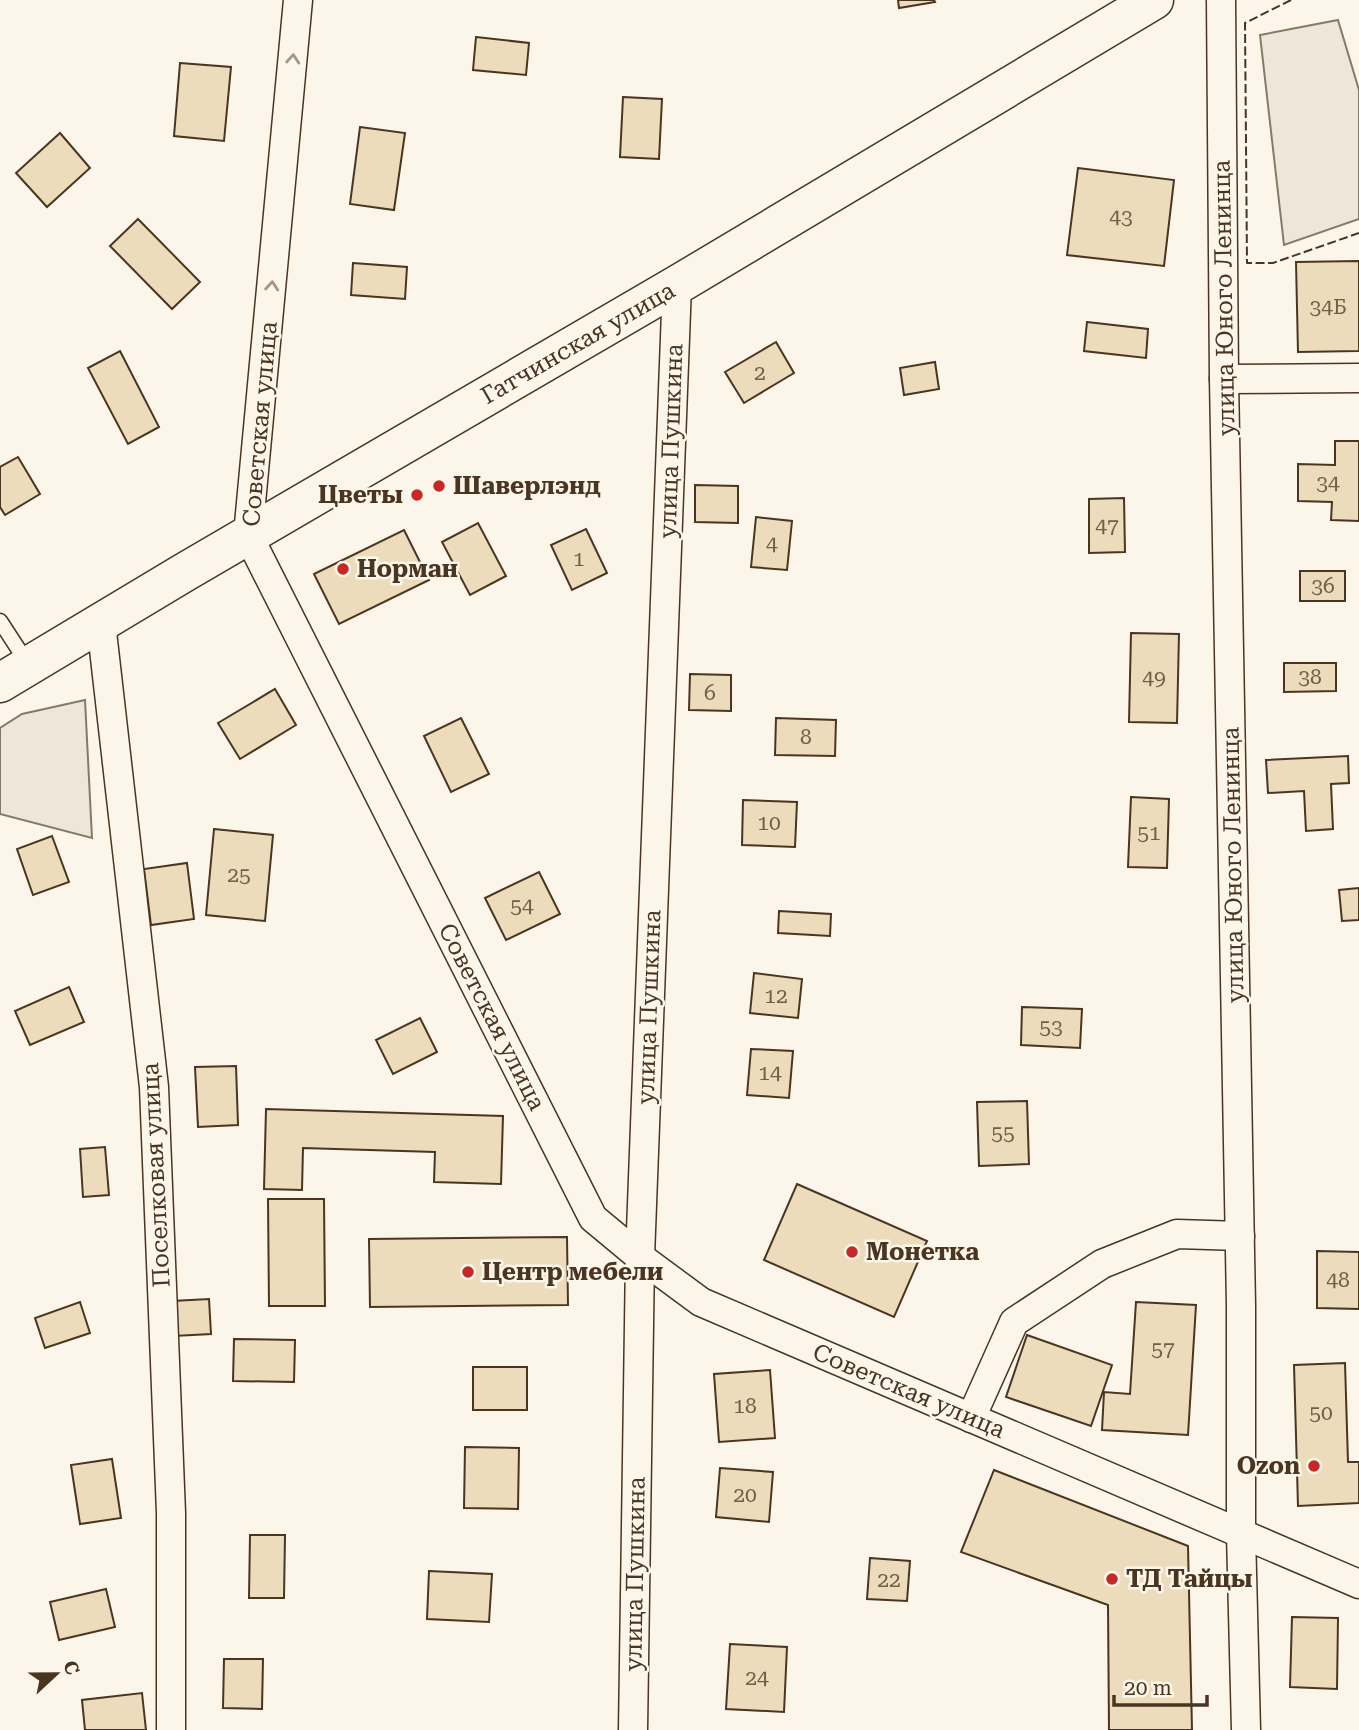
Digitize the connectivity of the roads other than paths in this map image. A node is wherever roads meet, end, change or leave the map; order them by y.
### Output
1 (298, 0) edge
2 (1154, 0) edge
3 (1222, 0) edge
4 (677, 285) junction
5 (1359, 378) edge
6 (1224, 379) junction
7 (248, 535) junction
8 (0, 621) edge
9 (101, 623) junction
10 (15, 675) edge
11 (1240, 1236) junction
12 (640, 1257) junction
13 (971, 1418) junction
14 (1241, 1534) junction
15 (1359, 1584) edge
16 (171, 1730) edge
17 (633, 1730) edge
18 (1246, 1730) edge

7 -> 1 street, Советская улица
2 - 4 main road, Гатчинская улица
3 - 6 street, улица Юного Ленинца
4 - 7 main road, Гатчинская улица
4 - 12 street, улица Пушкина
5 - 6 street
6 - 11 street, улица Юного Ленинца
7 - 9 main road, Гатчинская улица
7 - 12 street, Советская улица
8 - 10 lane
9 - 10 main road, Гатчинская улица
9 - 16 street, Поселковая улица
11 - 13 street
11 - 14 street, улица Юного Ленинца
12 - 13 street, Советская улица
12 - 17 street, улица Пушкина
13 - 14 street, Советская улица
14 - 15 street, Советская улица
14 - 18 street, улица Юного Ленинца

